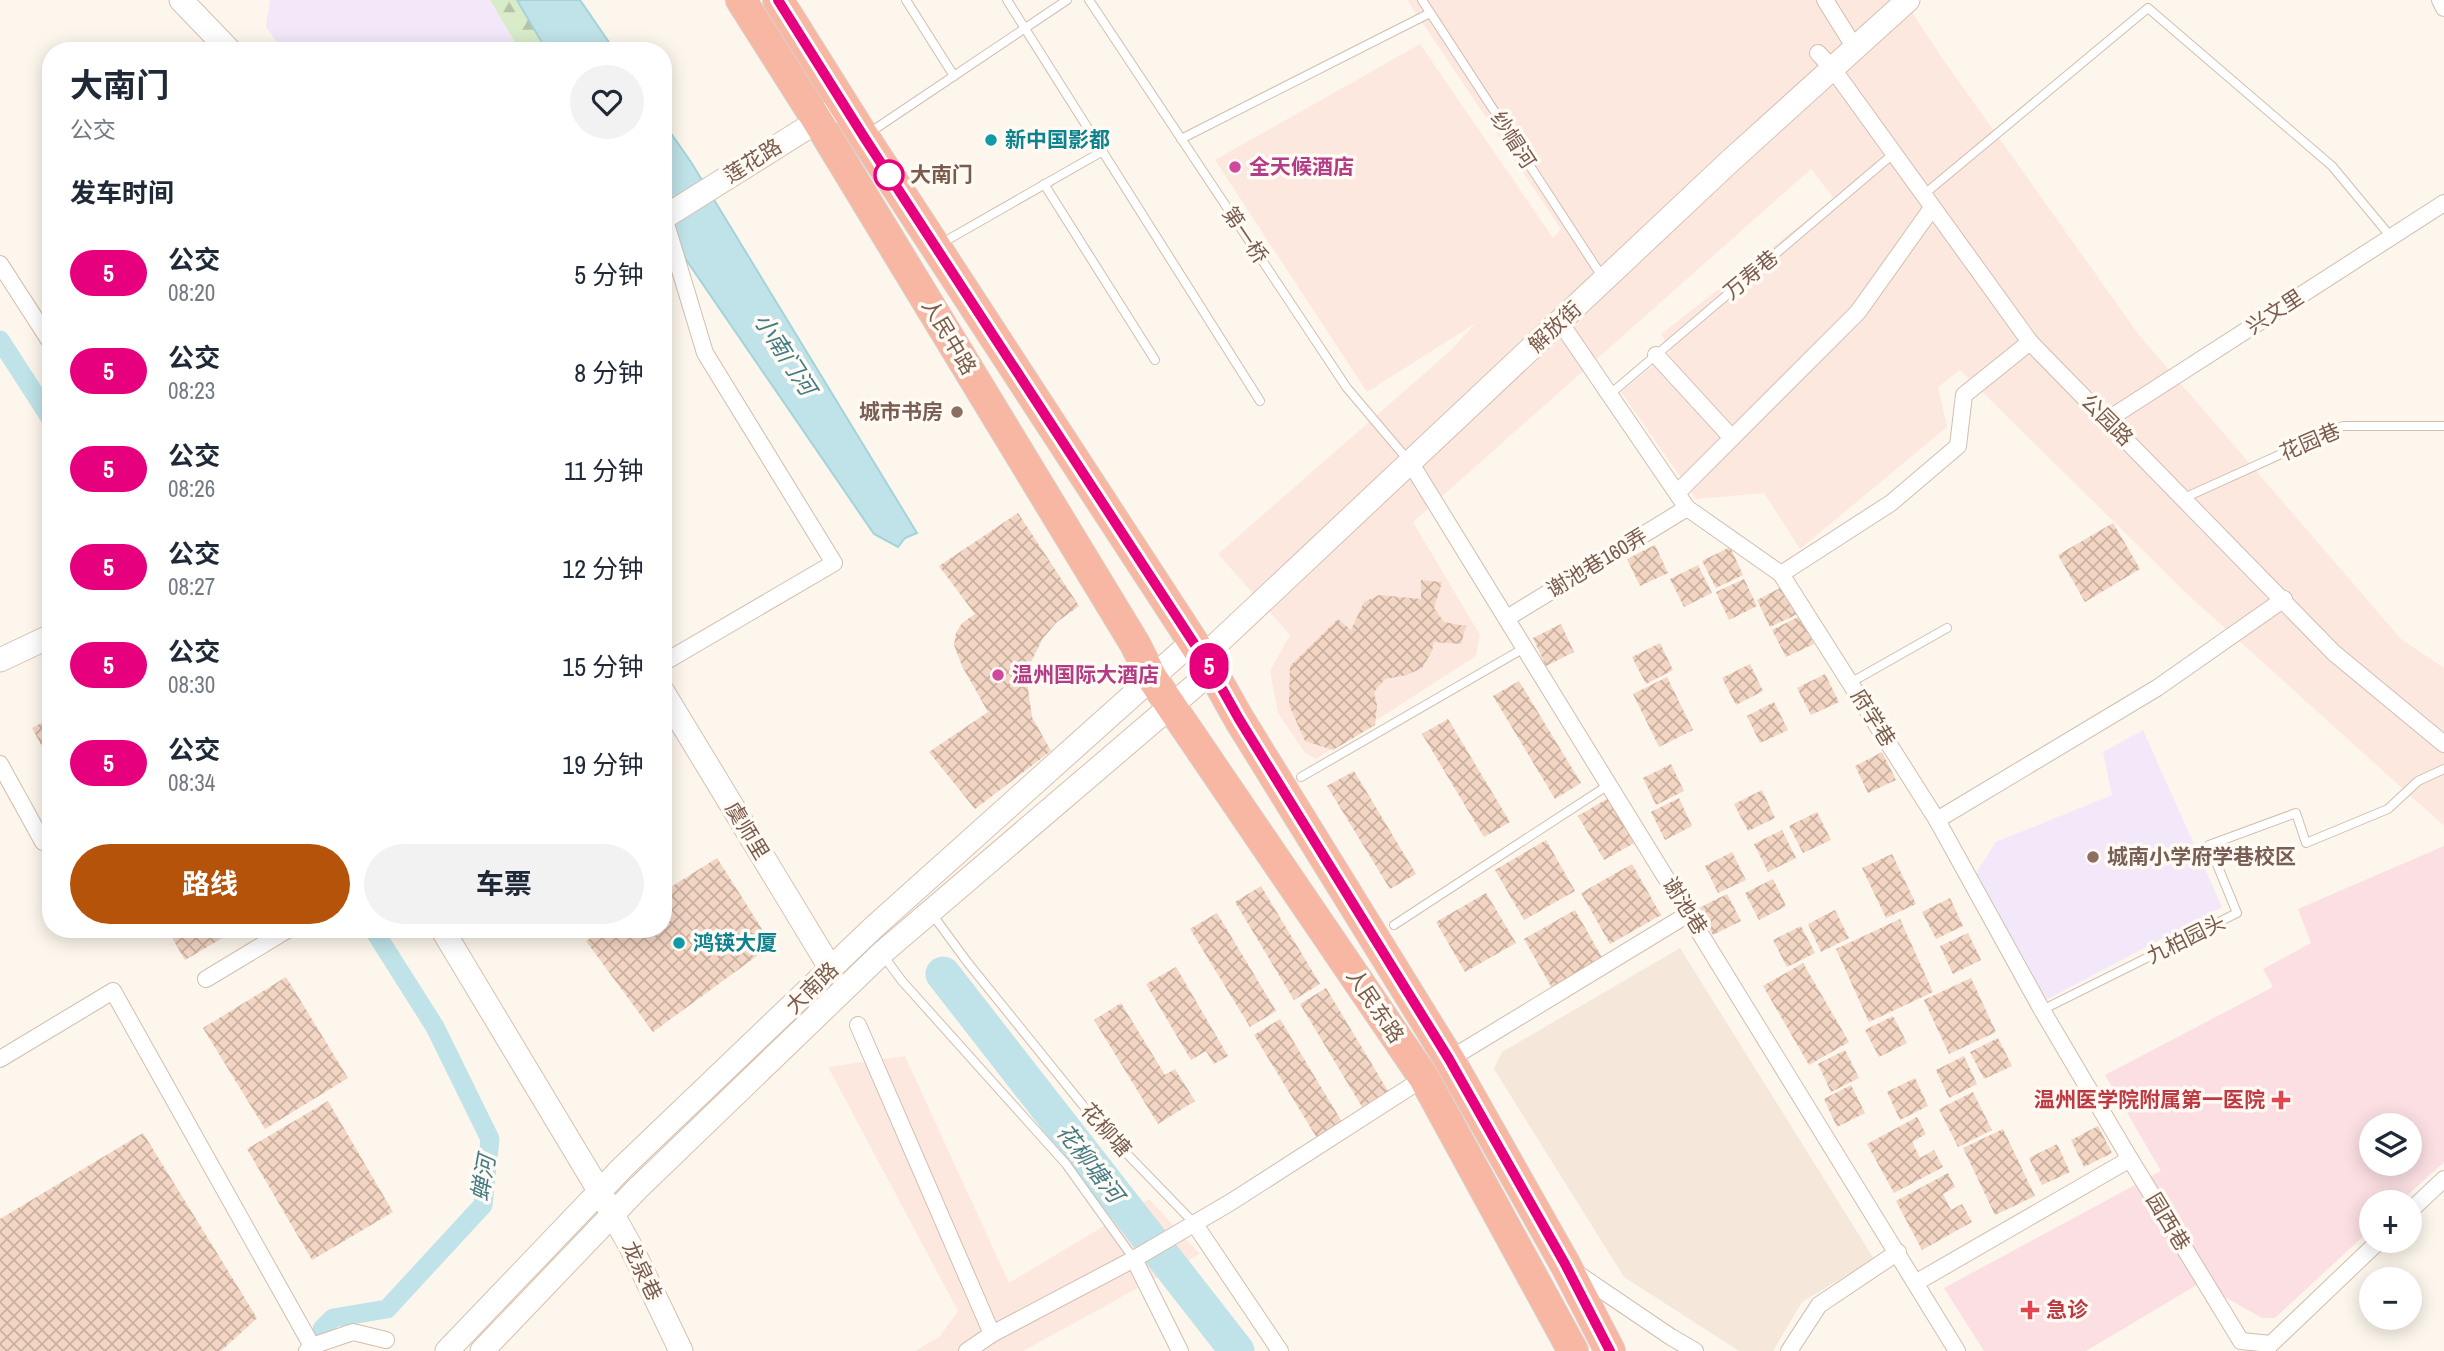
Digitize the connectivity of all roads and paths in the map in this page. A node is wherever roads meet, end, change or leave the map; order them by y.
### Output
1 (181, 0) edge
2 (741, 0) edge
3 (778, 0) edge
4 (906, 0) edge
5 (1007, 0) edge
6 (1067, 0) edge
7 (1089, 0) edge
8 (1422, 0) edge
9 (1825, 0) edge
10 (1908, 0) edge
11 (2440, 0) edge
12 (2444, 8) edge
13 (1430, 13) junction
14 (1026, 28) junction
15 (221, 42) edge
16 (1856, 48) junction
17 (1825, 61) junction
18 (954, 76) junction
19 (844, 105) junction
20 (817, 120) junction
21 (864, 137) junction
22 (1181, 139) junction
23 (1103, 151) junction
24 (1892, 155) junction
25 (1044, 184) junction
26 (1927, 202) junction
27 (2444, 203) edge
28 (672, 213) edge
29 (2390, 237) junction
30 (672, 244) edge
31 (936, 247) junction
32 (0, 264) edge
33 (1605, 280) junction
34 (1560, 322) junction
35 (42, 329) edge
36 (2030, 342) junction
37 (1656, 355) junction
38 (1155, 360) dead end
39 (1609, 394) junction
40 (1260, 401) dead end
41 (2107, 420) junction
42 (2444, 426) edge
43 (1732, 438) junction
44 (1410, 462) junction
45 (1677, 494) junction
46 (2184, 498) junction
47 (1686, 508) junction
48 (1781, 574) junction
49 (2284, 599) junction
50 (1507, 618) junction
51 (1947, 628) dead end
52 (42, 640) edge
53 (1525, 647) junction
54 (1202, 657) junction
55 (672, 658) edge
56 (0, 660) edge
57 (1152, 678) junction
58 (1850, 682) junction
59 (672, 707) edge
60 (1170, 707) junction
61 (2444, 744) edge
62 (0, 764) edge
63 (2444, 769) edge
64 (1301, 777) dead end
65 (1610, 784) junction
66 (1937, 820) junction
67 (42, 840) edge
68 (930, 910) junction
69 (1690, 913) junction
70 (1394, 925) dead end
71 (274, 938) edge
72 (447, 938) edge
73 (886, 949) junction
74 (831, 969) junction
75 (206, 979) dead end
76 (2042, 1010) junction
77 (858, 1025) dead end
78 (0, 1059) edge
79 (1449, 1059) junction
80 (1424, 1078) junction
81 (2130, 1159) junction
82 (2444, 1179) edge
83 (600, 1192) junction
84 (2422, 1200) edge
85 (613, 1215) junction
86 (1194, 1223) junction
87 (1898, 1252) junction
88 (2366, 1253) edge
89 (1134, 1259) junction
90 (1565, 1264) junction
91 (1917, 1282) junction
92 (992, 1334) junction
93 (386, 1340) dead end
94 (310, 1348) edge
95 (447, 1351) edge
96 (482, 1351) edge
97 (681, 1351) edge
98 (967, 1351) edge
99 (1180, 1351) edge
100 (1280, 1351) edge
101 (1573, 1351) edge
102 (1609, 1351) edge
103 (1695, 1351) edge
104 (1789, 1351) edge
105 (1957, 1351) edge

1 - 15 street
2 - 20 highway, 人民中路
3 - 19 highway, 人民中路
4 - 18 lane
5 - 14 lane
6 - 14 lane
7 - 22 lane, 第一桥
8 - 13 lane, 纱帽河
9 - 16 street
10 - 16 street, 解放街
11 - 12 street
13 - 22 lane
13 - 33 lane, 纱帽河
14 - 18 lane
14 - 23 lane
16 - 17 street, 解放街
17 - 24 street, 公园路
17 - 33 street, 解放街
18 - 21 lane
19 - 20 street, 莲花路
19 - 21 highway, 人民中路
20 - 28 street, 莲花路
20 - 57 highway, 人民中路
21 - 31 highway, 人民中路
22 - 44 lane, 第一桥
23 - 25 lane
23 - 40 lane
24 - 26 street, 公园路
24 - 37 lane, 万寿巷
25 - 31 lane
25 - 38 lane
26 - 29 lane
26 - 36 street, 公园路
26 - 43 street
27 - 29 street, 兴文里
29 - 41 street, 兴文里
30 - 55 street
31 - 54 highway, 人民中路
32 - 35 street
33 - 34 street, 解放街
34 - 39 street, 府学巷
34 - 44 street, 解放街
36 - 41 street, 公园路
36 - 48 street
37 - 39 lane, 万寿巷
37 - 43 street
39 - 45 street, 府学巷
41 - 46 street, 公园路
42 - 46 lane, 花园巷
43 - 45 street
44 - 50 street, 谢池巷
44 - 54 street, 解放街
45 - 47 street, 府学巷
46 - 49 street, 公园路
47 - 48 street, 府学巷
47 - 50 street, 谢池巷160弄
48 - 58 street, 府学巷
49 - 61 street, 公园路
49 - 66 street
50 - 53 street, 谢池巷
51 - 58 lane
52 - 56 street
53 - 64 lane
53 - 65 street, 谢池巷
54 - 57 street, 大南路
54 - 60 street, 大南路
54 - 79 highway, 人民东路
57 - 60 highway, 人民东路
57 - 74 street, 大南路
58 - 66 street, 府学巷
59 - 74 street, 虞师里
60 - 68 street, 大南路
60 - 80 highway, 人民东路
62 - 67 street
63 - 76 lane, 九柏园头
65 - 69 street, 谢池巷
65 - 70 lane
66 - 76 street, 府学巷
68 - 73 street, 大南路
68 - 86 lane, 花柳塘
69 - 79 street
69 - 87 street, 谢池巷
71 - 75 street
72 - 83 street
73 - 85 street, 大南路
73 - 89 lane
74 - 83 street, 大南路
76 - 81 street, 府学巷
77 - 92 street
78 - 94 street
79 - 80 street
79 - 90 highway, 人民东路
80 - 86 street
80 - 101 highway, 人民东路
81 - 88 street, 园西巷
81 - 91 street
82 - 84 street
83 - 85 street, 龙泉巷
83 - 95 street, 大南路
85 - 96 street, 大南路
85 - 97 street, 龙泉巷
86 - 89 street
86 - 100 street, 花柳塘
87 - 91 street, 谢池巷
87 - 104 street
89 - 92 street
89 - 99 street
90 - 102 highway, 人民东路
90 - 103 street
91 - 105 street, 谢池巷
92 - 98 street
93 - 94 street

